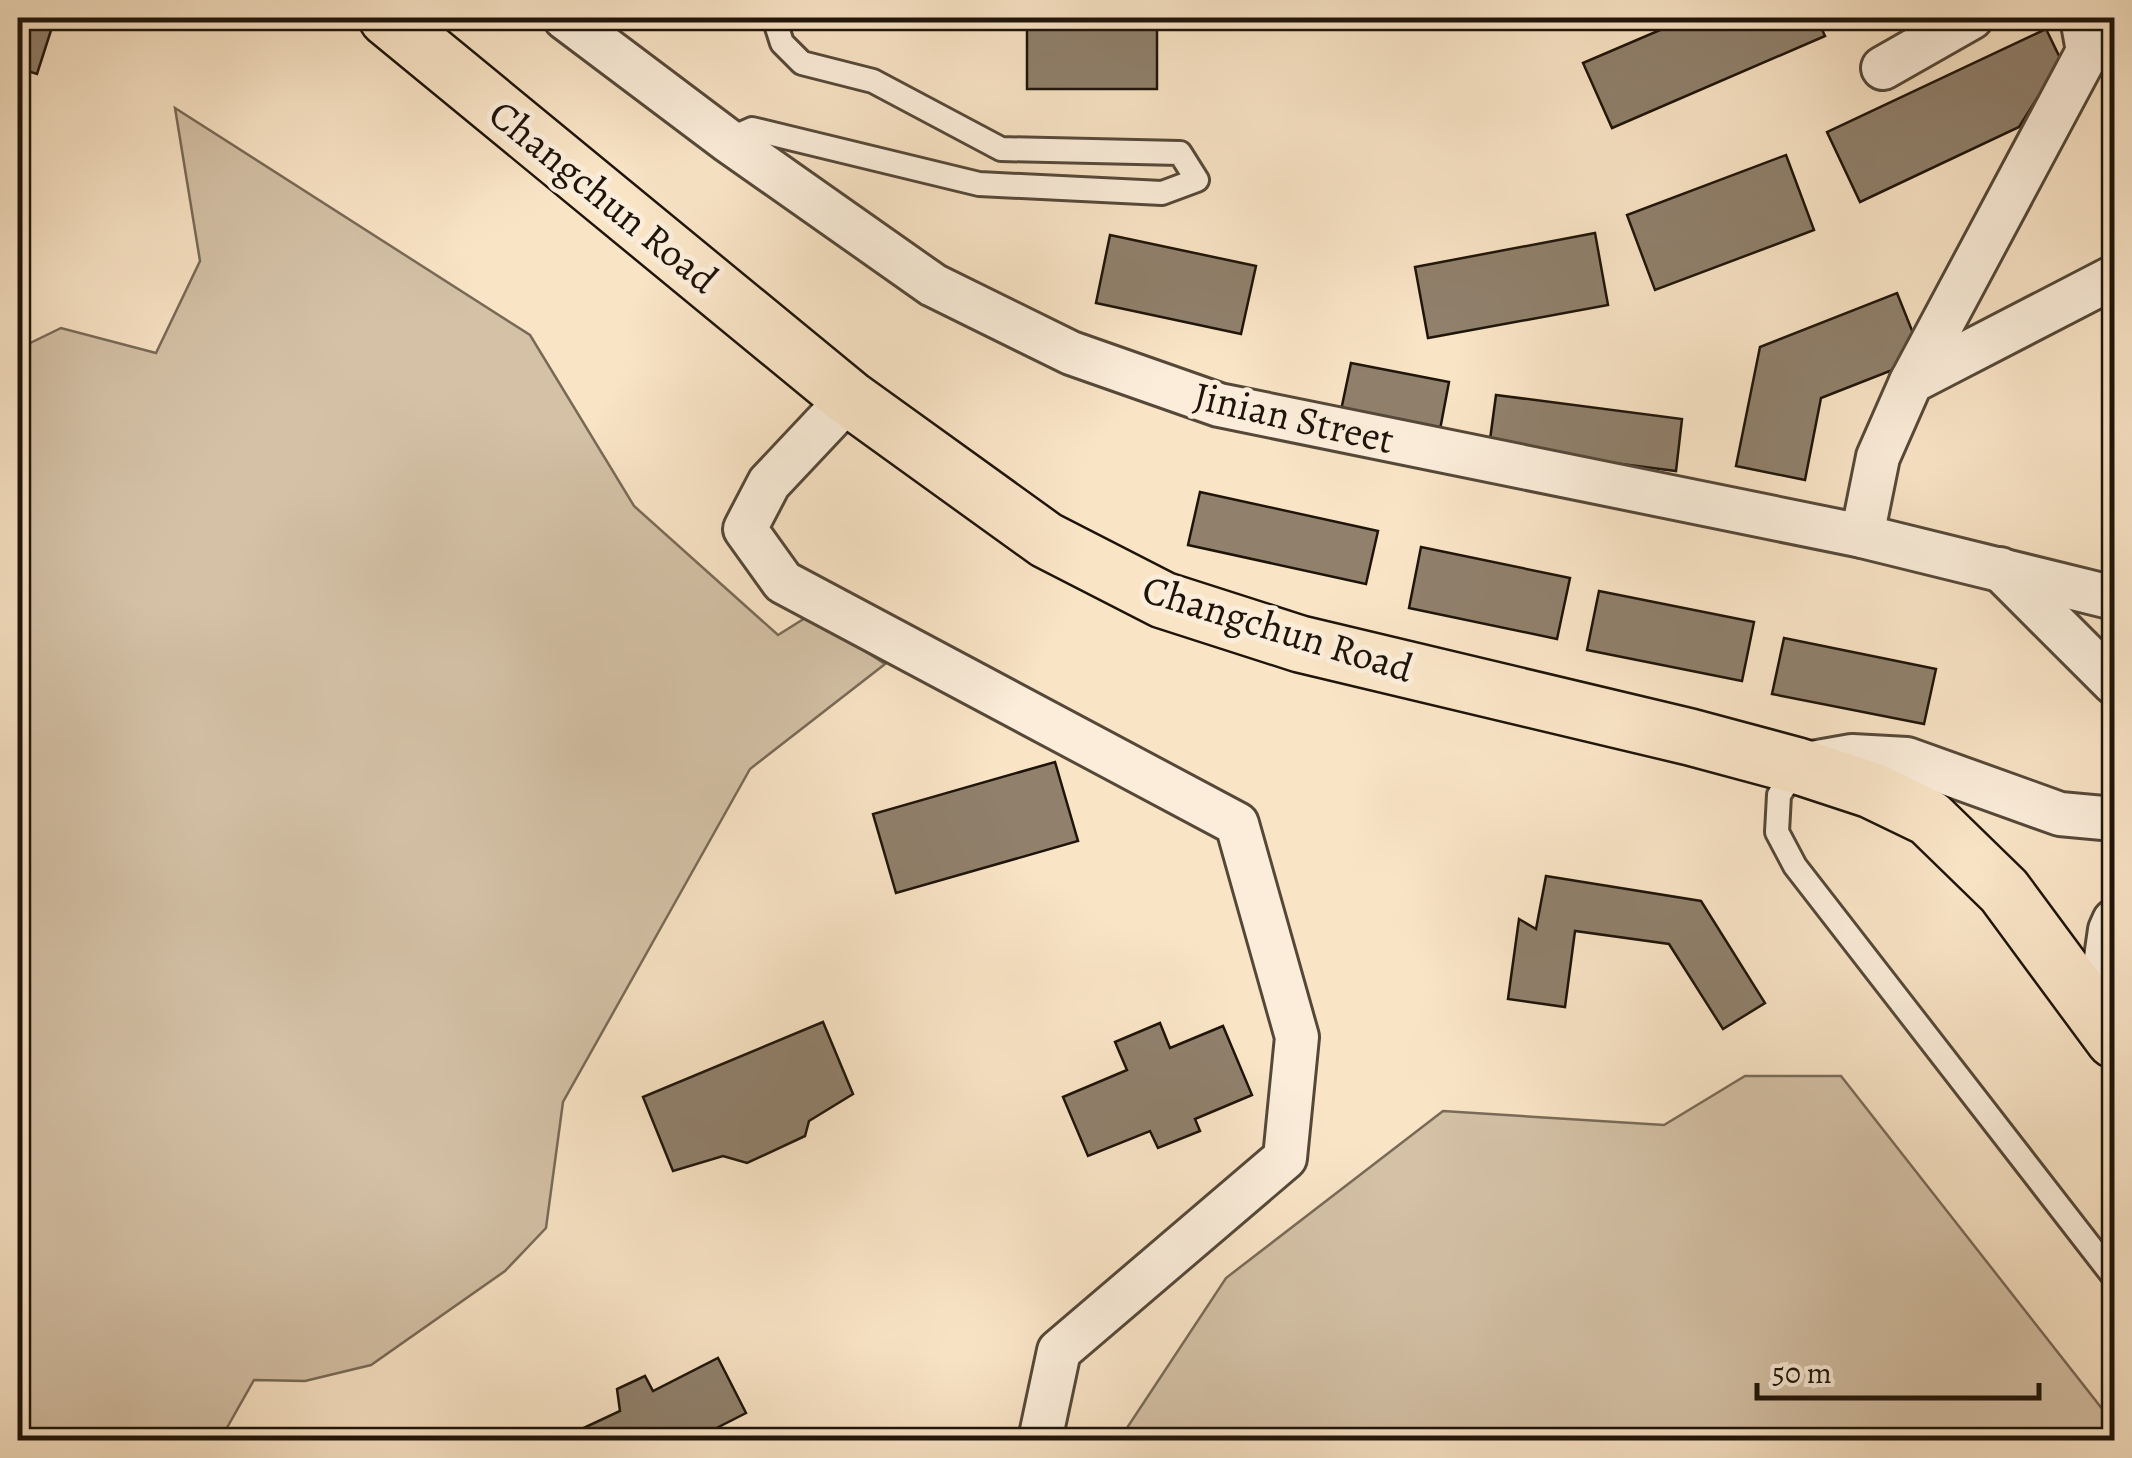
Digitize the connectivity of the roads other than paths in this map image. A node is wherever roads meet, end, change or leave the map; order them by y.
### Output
1 (388, 18) edge
2 (565, 18) edge
3 (774, 18) edge
4 (1971, 18) edge
5 (2082, 18) edge
6 (1883, 68) dead end
7 (727, 140) junction
8 (2114, 278) edge
9 (1910, 382) junction
10 (849, 398) junction
11 (1862, 536) junction
12 (2000, 568) junction
13 (2114, 598) edge
14 (2114, 683) edge
15 (1798, 766) junction
16 (2114, 820) edge
17 (2114, 921) edge
18 (2105, 995) edge
19 (2114, 1278) edge
20 (1040, 1440) edge

1 - 10 main road, Changchun Road
2 - 7 street, Jinian Street
3 - 7 lane
4 - 6 street
5 - 9 street
7 - 11 street, Jinian Street
8 - 9 street
9 - 11 street
10 - 15 main road, Changchun Road
10 - 20 street
11 - 12 street, Jinian Street
12 - 13 street, Jinian Street
12 - 14 street
15 - 16 street
15 - 18 main road, Changchun Road
15 - 19 lane
17 - 18 street

